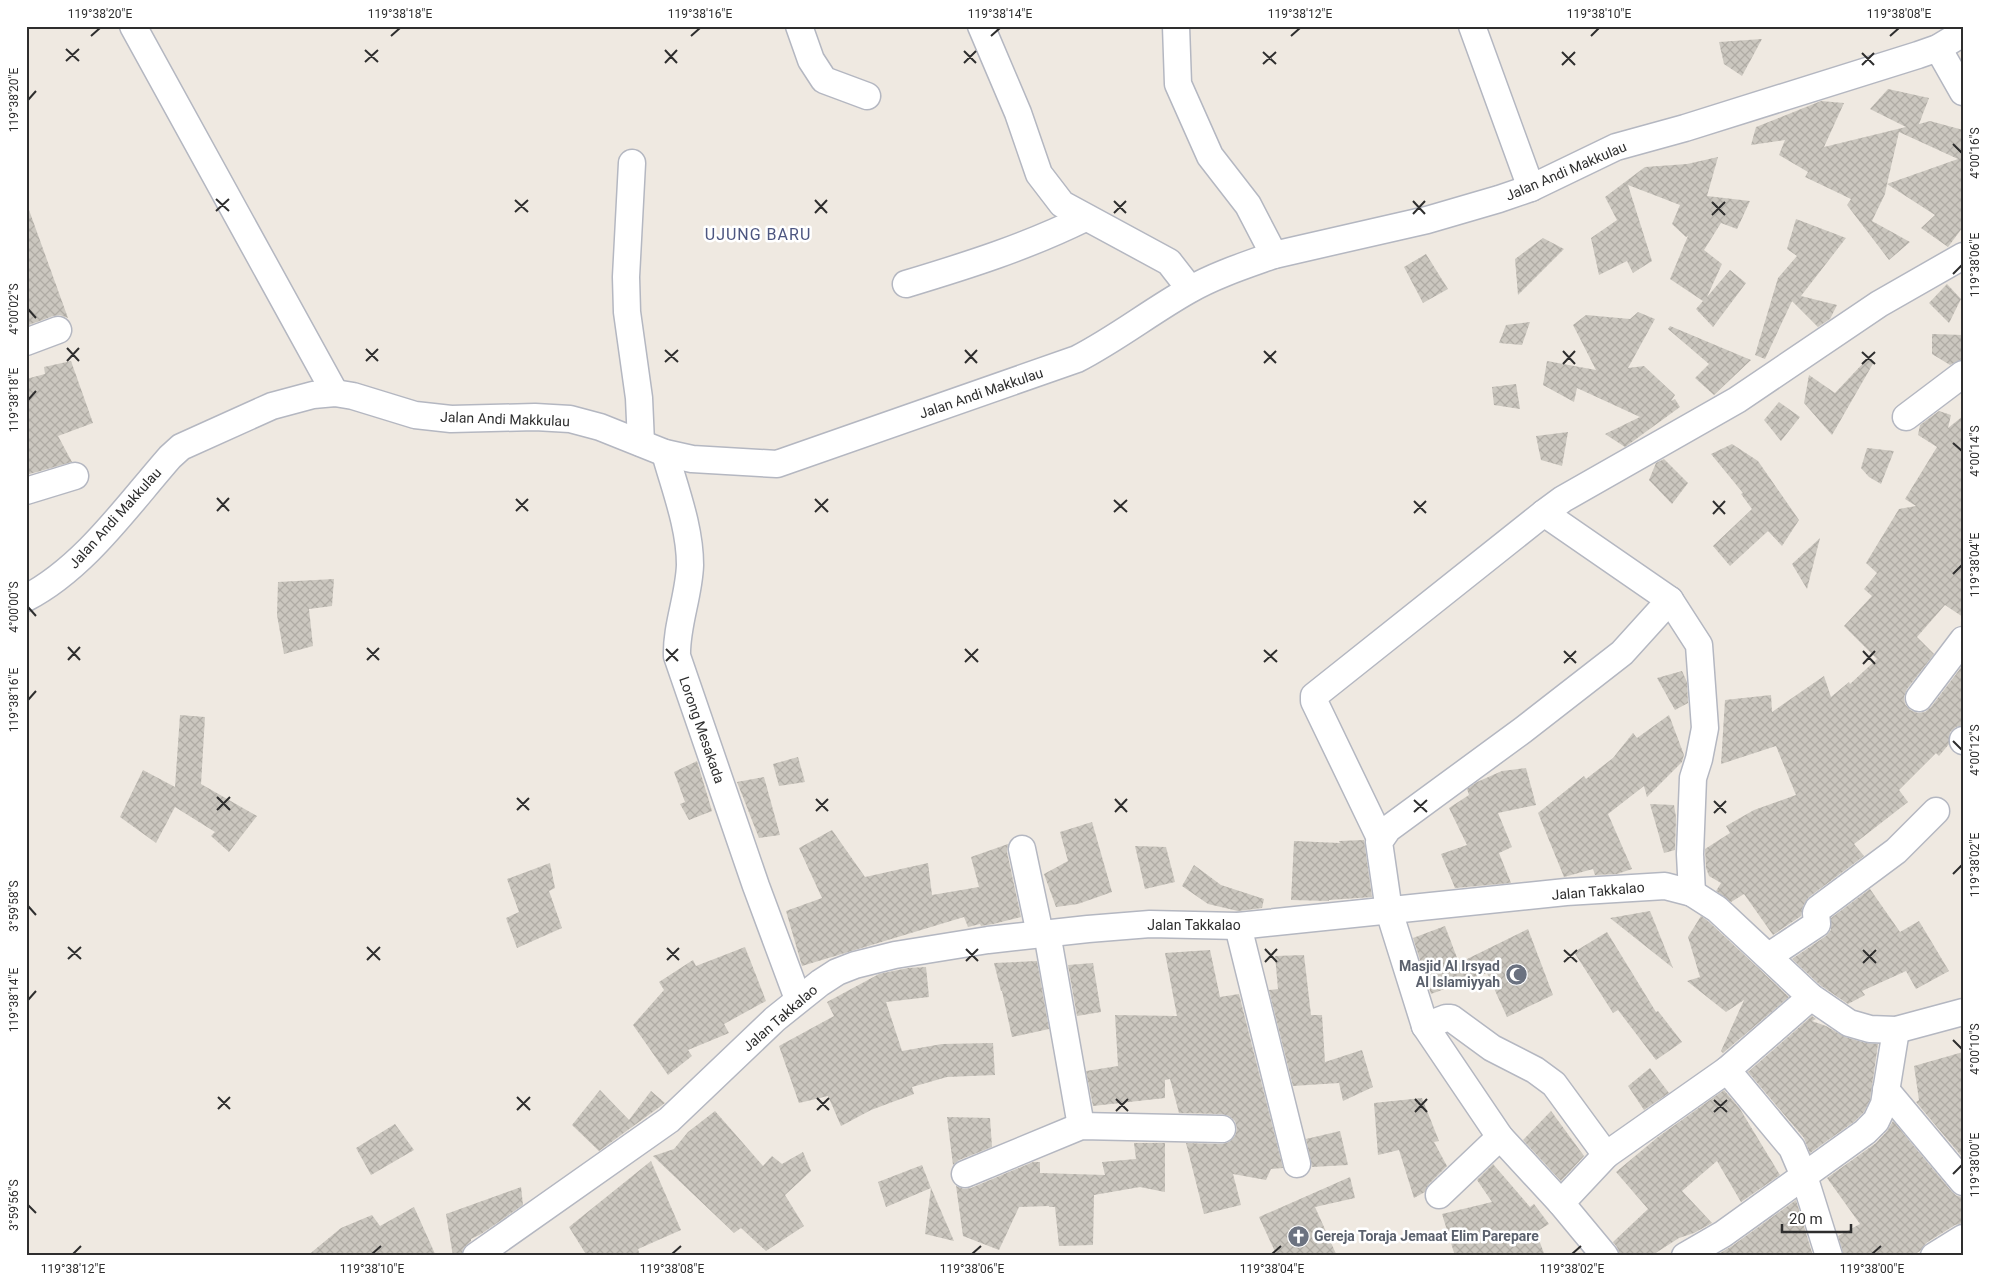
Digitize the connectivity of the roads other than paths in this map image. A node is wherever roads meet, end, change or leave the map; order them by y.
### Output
1 (133, 26) edge
2 (799, 26) edge
3 (981, 26) edge
4 (1176, 26) edge
5 (1472, 26) edge
6 (1963, 33) edge
7 (1938, 48) junction
8 (1963, 92) edge
9 (867, 96) dead end
10 (632, 163) dead end
11 (1531, 188) junction
12 (1085, 218) junction
13 (1274, 255) junction
14 (1963, 256) edge
15 (906, 284) dead end
16 (1190, 289) junction
17 (58, 330) dead end
18 (26, 342) edge
19 (1963, 374) edge
20 (335, 394) junction
21 (1906, 417) dead end
22 (641, 443) junction
23 (665, 453) junction
24 (76, 476) dead end
25 (26, 491) edge
26 (1544, 514) junction
27 (26, 598) edge
28 (1670, 600) junction
29 (1963, 640) edge
30 (1919, 698) dead end
31 (1936, 811) dead end
32 (1380, 838) junction
33 (1022, 849) dead end
34 (1692, 893) junction
35 (1389, 911) junction
36 (1238, 926) junction
37 (1043, 933) junction
38 (1769, 956) junction
39 (1811, 997) junction
40 (798, 999) junction
41 (1963, 1012) edge
42 (1425, 1026) junction
43 (1896, 1030) junction
44 (1728, 1070) junction
45 (1886, 1090) junction
46 (1081, 1126) junction
47 (1222, 1129) dead end
48 (1500, 1136) junction
49 (1606, 1155) junction
50 (1297, 1164) dead end
51 (965, 1174) dead end
52 (1804, 1176) junction
53 (1963, 1182) edge
54 (1439, 1195) dead end
55 (1561, 1203) junction
56 (1963, 1238) edge
57 (476, 1256) edge
58 (1605, 1256) edge
59 (1685, 1256) edge
60 (1829, 1256) edge
61 (1934, 1256) edge

1 - 20 street
2 - 9 street
3 - 12 street
4 - 13 street
5 - 11 street
6 - 7 street, Jalan Andi Makkulau
7 - 8 street
7 - 11 street, Jalan Andi Makkulau
10 - 22 street
11 - 13 street, Jalan Andi Makkulau
12 - 15 street
12 - 16 street
13 - 16 street, Jalan Andi Makkulau
14 - 26 street
16 - 23 street, Jalan Andi Makkulau
17 - 18 street
19 - 21 street
20 - 22 street, Jalan Andi Makkulau
20 - 27 street, Jalan Andi Makkulau
22 - 23 street, Jalan Andi Makkulau
23 - 40 street, Lorong Mesakada
24 - 25 street
26 - 28 street
26 - 32 street
28 - 32 street
28 - 34 street
29 - 30 street
31 - 38 street
32 - 35 street
33 - 37 street
34 - 35 street, Jalan Takkalao
34 - 38 street, Jalan Takkalao
35 - 36 street, Jalan Takkalao
35 - 42 street
36 - 37 street, Jalan Takkalao
36 - 50 street
37 - 40 street, Jalan Takkalao
37 - 46 street
38 - 39 street, Jalan Takkalao
39 - 43 street, Jalan Takkalao
39 - 44 street
40 - 57 street, Jalan Takkalao
41 - 43 street, Jalan Takkalao
42 - 48 street
42 - 49 street
43 - 45 street
44 - 49 street
44 - 52 street
45 - 52 street
45 - 53 street
46 - 47 street
46 - 51 street
48 - 54 street
48 - 55 street
49 - 55 street
52 - 59 street
52 - 60 street
55 - 58 street
56 - 61 street

